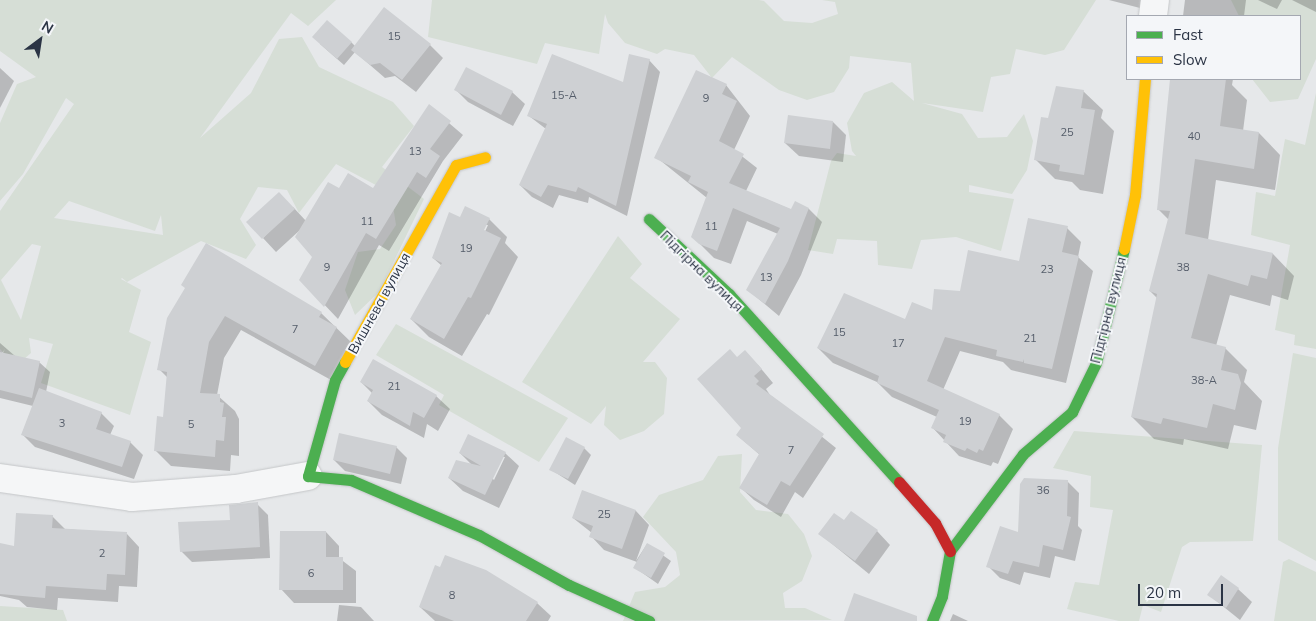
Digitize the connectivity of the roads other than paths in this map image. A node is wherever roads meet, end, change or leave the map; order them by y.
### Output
1 (1155, 0) edge
2 (1153, 15) edge
3 (1145, 80) edge
4 (485, 157) dead end
5 (649, 219) dead end
6 (308, 476) junction
7 (0, 478) edge
8 (950, 551) junction
9 (649, 621) edge
10 (932, 621) edge

1 - 2 street
3 - 8 street, Підгірна вулиця
4 - 6 street, Вишнева вулиця
5 - 8 street, Підгірна вулиця
6 - 7 street
6 - 9 street
8 - 10 street, Підгірна вулиця

